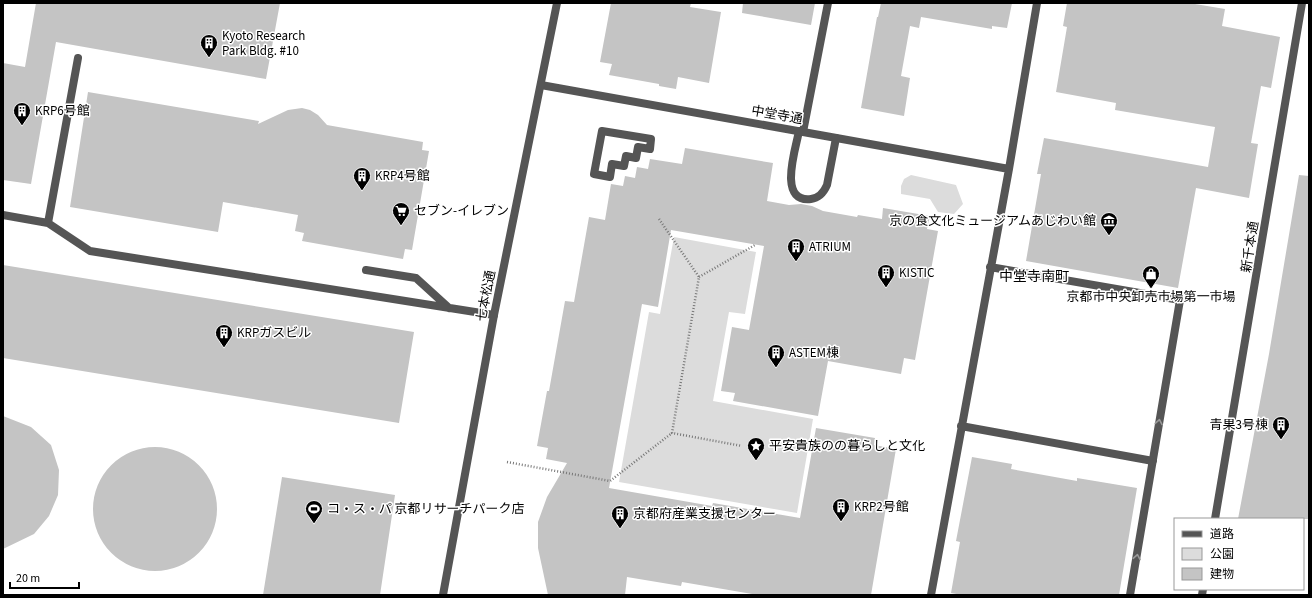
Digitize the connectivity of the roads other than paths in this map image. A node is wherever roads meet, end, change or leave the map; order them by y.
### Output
1 (557, 3) edge
2 (828, 3) edge
3 (1037, 3) edge
4 (1302, 3) edge
5 (78, 58) dead end
6 (541, 85) junction
7 (602, 130) joint
8 (801, 131) junction
9 (836, 138) junction
10 (1009, 169) junction
11 (3, 215) edge
12 (48, 223) junction
13 (990, 266) junction
14 (366, 270) dead end
15 (449, 308) junction
16 (494, 315) junction
17 (961, 426) junction
18 (1153, 460) junction
19 (1215, 518) edge
20 (443, 595) edge
21 (931, 595) edge
22 (1130, 595) edge

1 - 6 street, 七本松通
2 - 8 street
3 - 10 street
4 - 19 street, 新千本通
5 - 12 street
6 - 8 street, 中堂寺通
6 - 16 street, 七本松通
7 - 7 street
8 - 9 street, 中堂寺通
8 - 9 street
9 - 10 street, 中堂寺通
10 - 13 street
11 - 12 street
12 - 15 street
13 - 17 street
18 -> 13 street
14 - 15 street
15 - 16 street
16 - 20 street, 七本松通
17 - 18 street
17 - 21 street
22 -> 18 street

